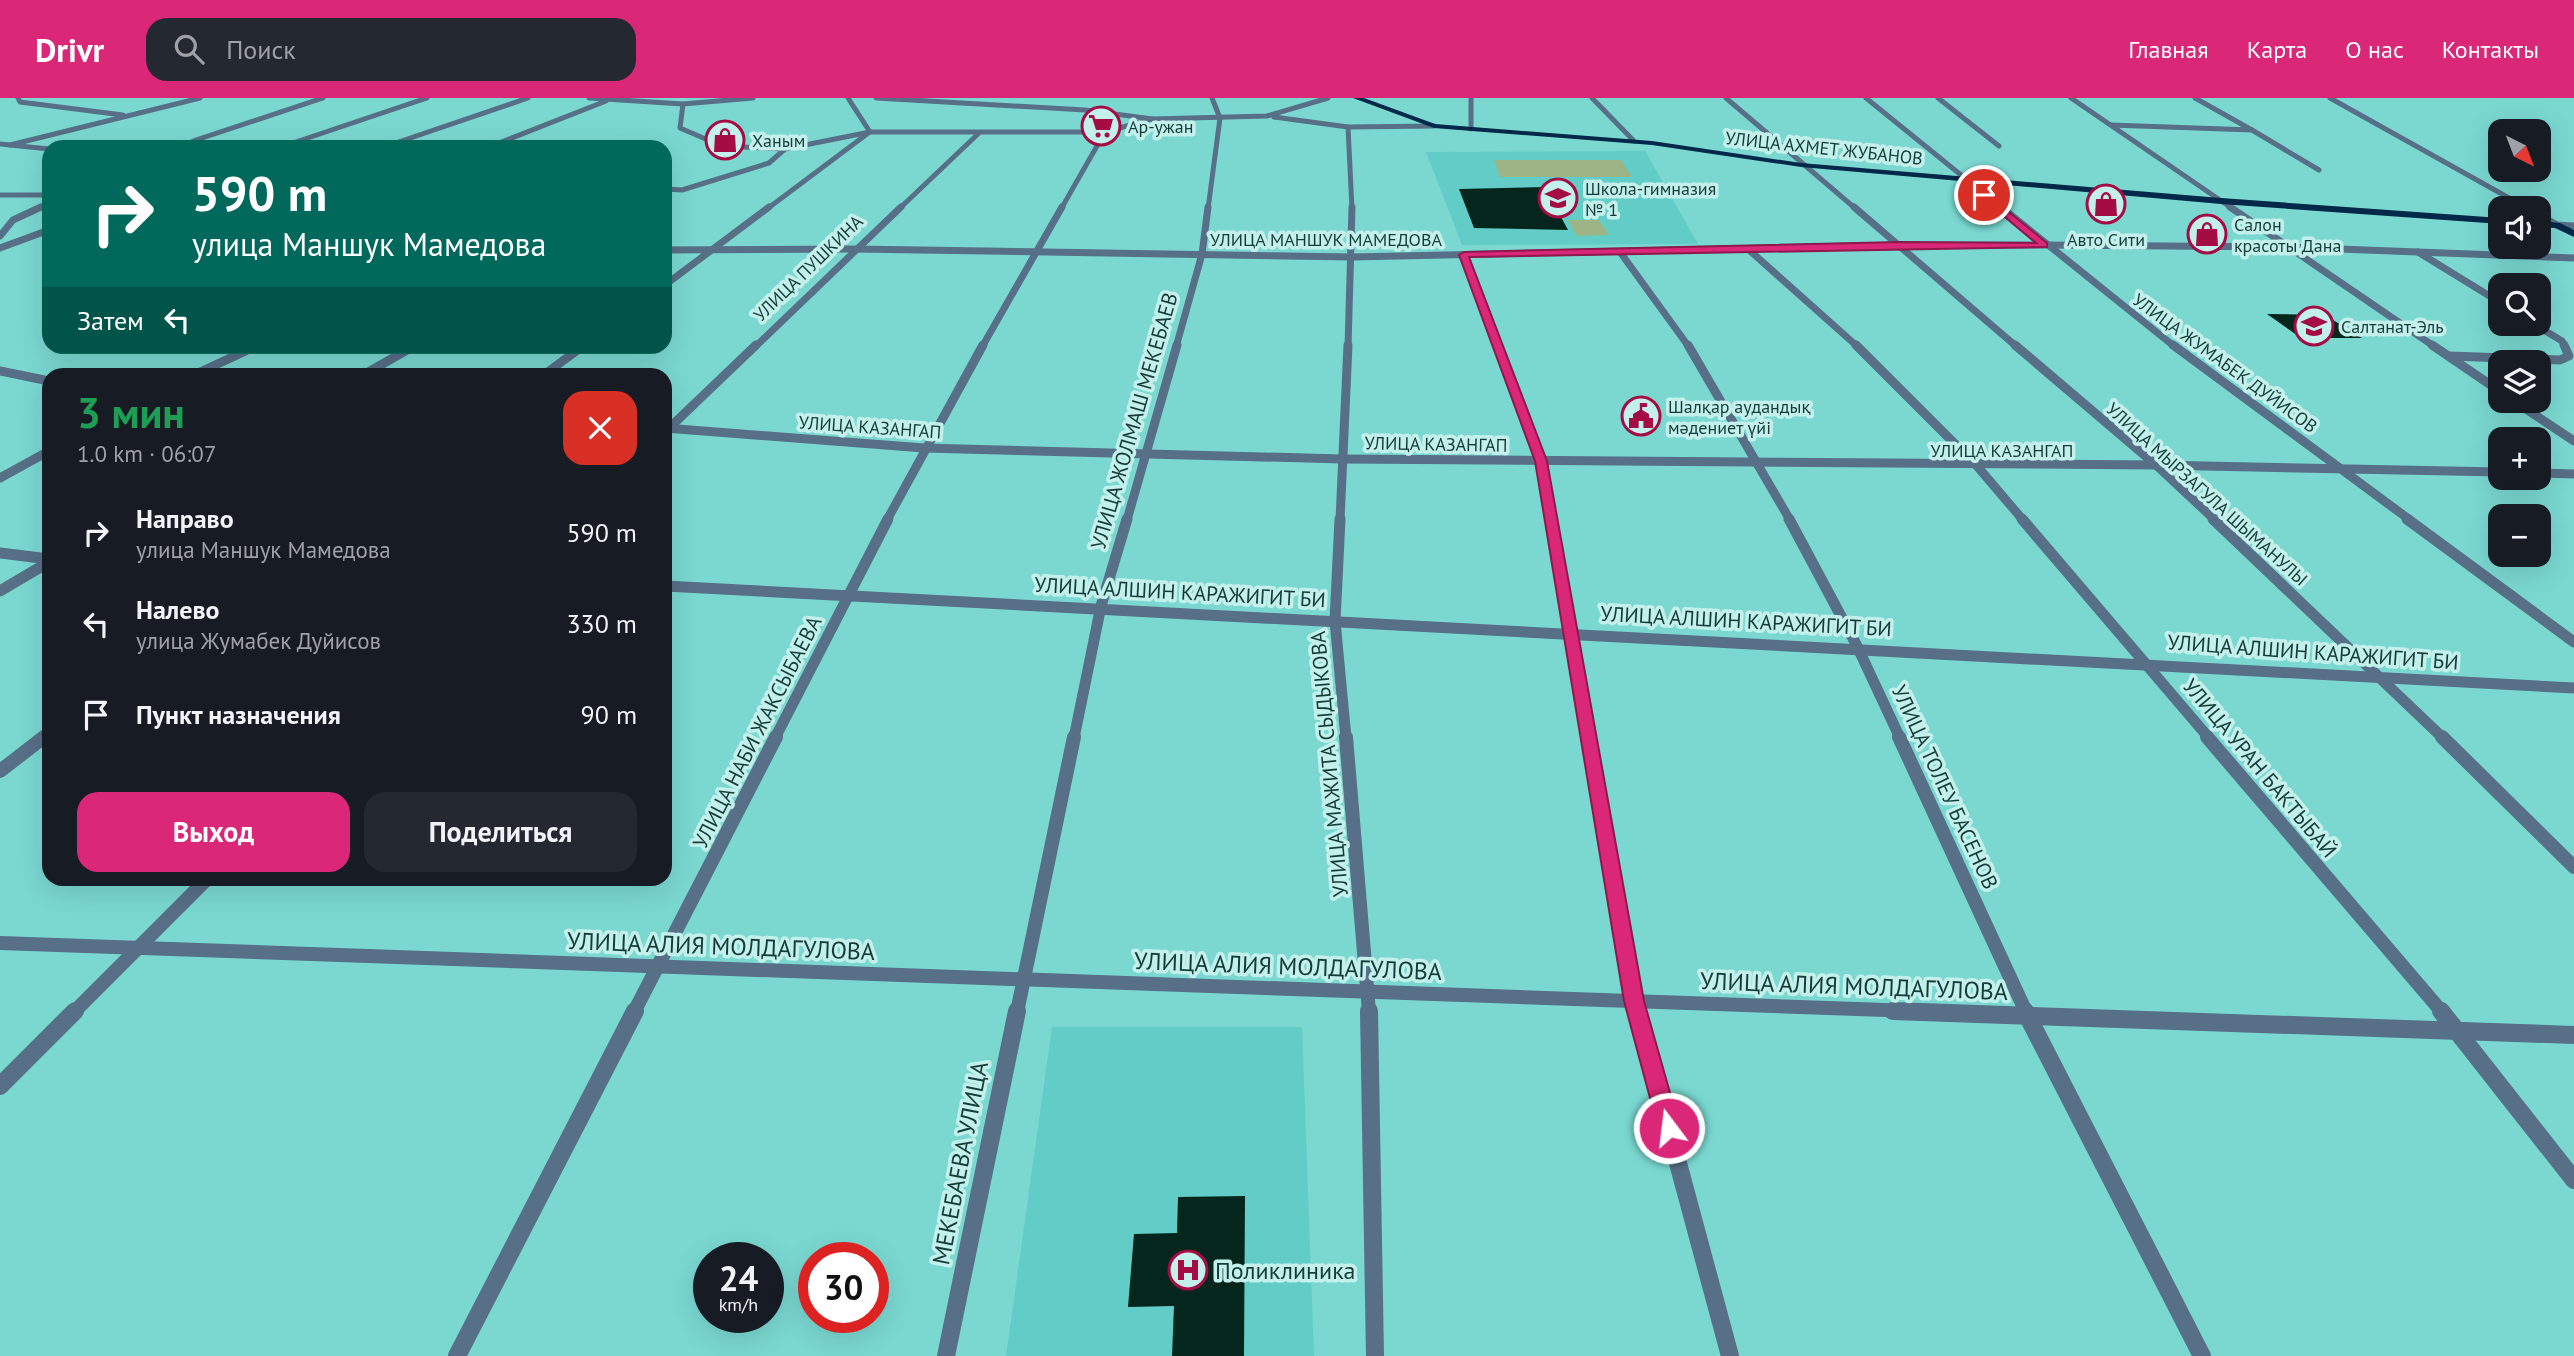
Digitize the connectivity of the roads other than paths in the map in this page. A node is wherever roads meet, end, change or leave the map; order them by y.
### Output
1 (18, 98) edge
2 (200, 98) edge
3 (323, 98) edge
4 (427, 98) edge
5 (528, 98) edge
6 (589, 98) edge
7 (753, 98) edge
8 (848, 98) edge
9 (876, 98) edge
10 (1212, 98) edge
11 (1328, 98) edge
12 (1357, 98) edge
13 (1471, 98) edge
14 (1592, 98) edge
15 (1726, 98) edge
16 (1866, 98) edge
17 (1938, 98) edge
18 (2071, 98) edge
19 (2195, 98) edge
20 (2330, 98) edge
21 (610, 100) edge
22 (683, 104) junction
23 (132, 116) junction
24 (1267, 116) junction
25 (1220, 118) junction
26 (1152, 119) junction
27 (2110, 125) junction
28 (1434, 126) junction
29 (1348, 127) junction
30 (1471, 129) junction
31 (2252, 130) junction
32 (870, 132) junction
33 (1105, 132) junction
34 (979, 133) junction
35 (196, 140) edge
36 (302, 140) edge
37 (405, 140) edge
38 (507, 140) edge
39 (1633, 141) junction
40 (0, 144) edge
41 (10, 145) junction
42 (1999, 146) dead end
43 (42, 148) edge
44 (785, 149) junction
45 (1801, 165) junction
46 (2319, 170) dead end
47 (1964, 179) junction
48 (672, 189) edge
49 (682, 190) junction
50 (0, 195) edge
51 (42, 195) edge
52 (672, 196) edge
53 (2506, 196) edge
54 (2221, 201) junction
55 (42, 206) edge
56 (2488, 220) edge
57 (2551, 222) edge
58 (2551, 225) edge
59 (2557, 225) junction
60 (2574, 226) edge
61 (42, 233) edge
62 (2574, 234) edge
63 (0, 236) edge
64 (1900, 245) junction
65 (2044, 245) junction
66 (2287, 247) junction
67 (0, 248) edge
68 (855, 249) junction
69 (1748, 249) junction
70 (672, 250) edge
71 (712, 250) junction
72 (1620, 252) junction
73 (2418, 252) junction
74 (1035, 254) junction
75 (1202, 254) junction
76 (1464, 255) junction
77 (1352, 257) junction
78 (2574, 258) edge
79 (672, 280) edge
80 (2488, 295) edge
81 (2551, 334) edge
82 (239, 354) edge
83 (400, 354) edge
84 (572, 354) edge
85 (2449, 356) junction
86 (209, 368) edge
87 (376, 368) edge
88 (553, 368) edge
89 (0, 371) edge
90 (42, 380) edge
91 (2488, 382) edge
92 (2532, 413) edge
93 (672, 424) edge
94 (672, 430) edge
95 (2574, 441) edge
96 (924, 448) junction
97 (1147, 453) junction
98 (42, 455) edge
99 (1343, 458) junction
100 (1541, 461) junction
101 (1759, 463) junction
102 (2156, 465) junction
103 (1977, 466) junction
104 (2343, 469) junction
105 (2488, 472) edge
106 (2551, 473) edge
107 (2574, 474) edge
108 (0, 478) edge
109 (0, 554) edge
110 (42, 559) edge
111 (42, 564) edge
112 (672, 586) edge
113 (0, 591) edge
114 (850, 594) junction
115 (1101, 606) junction
116 (1335, 621) junction
117 (1569, 632) junction
118 (2574, 642) edge
119 (1857, 646) junction
120 (2144, 661) junction
121 (2379, 675) junction
122 (2574, 688) edge
123 (42, 738) edge
124 (0, 771) edge
125 (2574, 867) edge
126 (200, 886) edge
127 (0, 943) edge
128 (139, 948) junction
129 (659, 966) junction
130 (1022, 979) junction
131 (1370, 992) junction
132 (1634, 1001) junction
133 (2027, 1015) junction
134 (2457, 1031) junction
135 (2574, 1035) edge
136 (0, 1086) edge
137 (2574, 1180) edge
138 (457, 1356) edge
139 (946, 1356) edge
140 (1375, 1356) edge
141 (1731, 1356) edge
142 (2202, 1356) edge

1 - 23 street
2 - 23 street
3 - 35 street
4 - 36 street
5 - 37 street
6 - 21 street
7 - 22 street
8 - 32 street
9 - 26 street
10 - 25 street
11 - 24 street
12 - 28 main road, УЛИЦА АХМЕТ ЖУБАНОВ
13 - 30 street
14 - 39 street
15 - 45 street, УЛИЦА МЫРЗАГУЛА ШЫМАНУЛЫ
16 - 47 street, УЛИЦА ЖУМАБЕК ДУЙИСОВ
17 - 42 street
18 - 27 street
19 - 31 street
20 - 53 street
21 - 22 street
21 - 38 street
22 - 44 street
23 - 41 street
24 - 25 street
24 - 29 street
25 - 26 street
25 - 75 street, УЛИЦА ЖОЛМАШ МЕКЕБАЕВ
26 - 33 street
27 - 31 street
27 - 54 street
28 - 29 street
28 - 30 main road, УЛИЦА АХМЕТ ЖУБАНОВ
29 - 77 street, УЛИЦА МАЖИТА СЫДЫКОВА
30 - 39 main road, УЛИЦА АХМЕТ ЖУБАНОВ
31 - 46 street
32 - 34 street
32 - 44 street
32 - 71 street
33 - 34 street
33 - 74 street, УЛИЦА НАБИ ЖАКСЫБАЕВА
34 - 68 street, УЛИЦА ПУШКИНА
39 - 45 main road, УЛИЦА АХМЕТ ЖУБАНОВ
40 - 41 street
41 - 43 street
44 - 49 street
45 - 47 main road, УЛИЦА АХМЕТ ЖУБАНОВ
45 - 64 street, УЛИЦА МЫРЗАГУЛА ШЫМАНУЛЫ
47 - 54 main road, УЛИЦА АХМЕТ ЖУБАНОВ
47 - 65 street, УЛИЦА ЖУМАБЕК ДУЙИСОВ
48 - 49 street
49 - 52 street
50 - 51 street
54 - 56 main road, УЛИЦА АХМЕТ ЖУБАНОВ
54 - 66 street
55 - 63 street
57 - 59 street
58 - 59 main road
59 - 60 street
59 - 62 main road
61 - 67 street
64 - 65 street, УЛИЦА МАНШУК МАМЕДОВА
64 - 69 street, УЛИЦА МАНШУК МАМЕДОВА
64 - 102 street, УЛИЦА МЫРЗАГУЛА ШЫМАНУЛЫ
65 - 66 street, УЛИЦА МАНШУК МАМЕДОВА
65 - 104 street, УЛИЦА ЖУМАБЕК ДУЙИСОВ
66 - 73 street, УЛИЦА МАНШУК МАМЕДОВА
66 - 85 street
68 - 71 street, УЛИЦА МАНШУК МАМЕДОВА
68 - 74 street, УЛИЦА МАНШУК МАМЕДОВА
68 - 93 street, УЛИЦА ПУШКИНА
69 - 72 street, УЛИЦА МАНШУК МАМЕДОВА
69 - 103 street, УЛИЦА УРАН БАКТЫБАЙ
70 - 71 street, УЛИЦА МАНШУК МАМЕДОВА
71 - 79 street
72 - 76 street, УЛИЦА МАНШУК МАМЕДОВА
72 - 101 street, УЛИЦА ТОЛЕУ БАСЕНОВ
73 - 78 street, УЛИЦА МАНШУК МАМЕДОВА
73 - 80 street
74 - 75 street, УЛИЦА МАНШУК МАМЕДОВА
74 - 96 street, УЛИЦА НАБИ ЖАКСЫБАЕВА
75 - 77 street, УЛИЦА МАНШУК МАМЕДОВА
75 - 97 street, УЛИЦА ЖОЛМАШ МЕКЕБАЕВ
76 - 77 street, УЛИЦА МАНШУК МАМЕДОВА
76 - 100 street
77 - 99 street, УЛИЦА МАЖИТА СЫДЫКОВА
81 - 85 street
82 - 86 street
83 - 87 street
84 - 88 street
85 - 91 street
89 - 90 street
92 - 95 street
94 - 96 street, УЛИЦА КАЗАНГАП
96 - 97 street, УЛИЦА КАЗАНГАП
96 - 114 street, УЛИЦА НАБИ ЖАКСЫБАЕВА
97 - 99 street, УЛИЦА КАЗАНГАП
97 - 115 street, УЛИЦА ЖОЛМАШ МЕКЕБАЕВ
98 - 108 street
99 - 100 street, УЛИЦА КАЗАНГАП
99 - 116 street, УЛИЦА МАЖИТА СЫДЫКОВА
100 - 101 street, УЛИЦА КАЗАНГАП
100 - 117 street
101 - 103 street, УЛИЦА КАЗАНГАП
101 - 119 street, УЛИЦА ТОЛЕУ БАСЕНОВ
102 - 103 street, УЛИЦА КАЗАНГАП
102 - 104 street, УЛИЦА КАЗАНГАП
102 - 121 street, УЛИЦА МЫРЗАГУЛА ШЫМАНУЛЫ
103 - 120 street, УЛИЦА УРАН БАКТЫБАЙ
104 - 105 street, УЛИЦА КАЗАНГАП
104 - 118 street, УЛИЦА ЖУМАБЕК ДУЙИСОВ
106 - 107 street
109 - 110 street
111 - 113 street
112 - 114 street, УЛИЦА АЛШИН КАРАЖИГИТ БИ
114 - 115 street, УЛИЦА АЛШИН КАРАЖИГИТ БИ
114 - 129 street, УЛИЦА НАБИ ЖАКСЫБАЕВА
115 - 116 street, УЛИЦА АЛШИН КАРАЖИГИТ БИ
115 - 130 street, УЛИЦА ЖОЛМАШ МЕКЕБАЕВ
116 - 117 street, УЛИЦА АЛШИН КАРАЖИГИТ БИ
116 - 131 street, УЛИЦА МАЖИТА СЫДЫКОВА
117 - 119 street, УЛИЦА АЛШИН КАРАЖИГИТ БИ
117 - 132 street
119 - 120 street, УЛИЦА АЛШИН КАРАЖИГИТ БИ
119 - 133 street, УЛИЦА ТОЛЕУ БАСЕНОВ
120 - 121 street, УЛИЦА АЛШИН КАРАЖИГИТ БИ
120 - 134 street, УЛИЦА УРАН БАКТЫБАЙ
121 - 122 street, УЛИЦА АЛШИН КАРАЖИГИТ БИ
121 - 125 street, УЛИЦА МЫРЗАГУЛА ШЫМАНУЛЫ
123 - 124 street
126 - 128 street
127 - 128 street, УЛИЦА АЛИЯ МОЛДАГУЛОВА
128 - 129 street, УЛИЦА АЛИЯ МОЛДАГУЛОВА
128 - 136 street
129 - 130 street, УЛИЦА АЛИЯ МОЛДАГУЛОВА
129 - 138 street, УЛИЦА НАБИ ЖАКСЫБАЕВА
130 - 131 street, УЛИЦА АЛИЯ МОЛДАГУЛОВА
130 - 139 street, МЕКЕБАЕВА УЛИЦА
131 - 132 street, УЛИЦА АЛИЯ МОЛДАГУЛОВА
131 - 140 street, УЛИЦА МАЖИТА СЫДЫКОВА
132 - 133 street, УЛИЦА АЛИЯ МОЛДАГУЛОВА
132 - 141 street
133 - 134 street, УЛИЦА АЛИЯ МОЛДАГУЛОВА
133 - 142 street, УЛИЦА ТОЛЕУ БАСЕНОВ
134 - 135 street, УЛИЦА АЛИЯ МОЛДАГУЛОВА
134 - 137 street, УЛИЦА УРАН БАКТЫБАЙ

